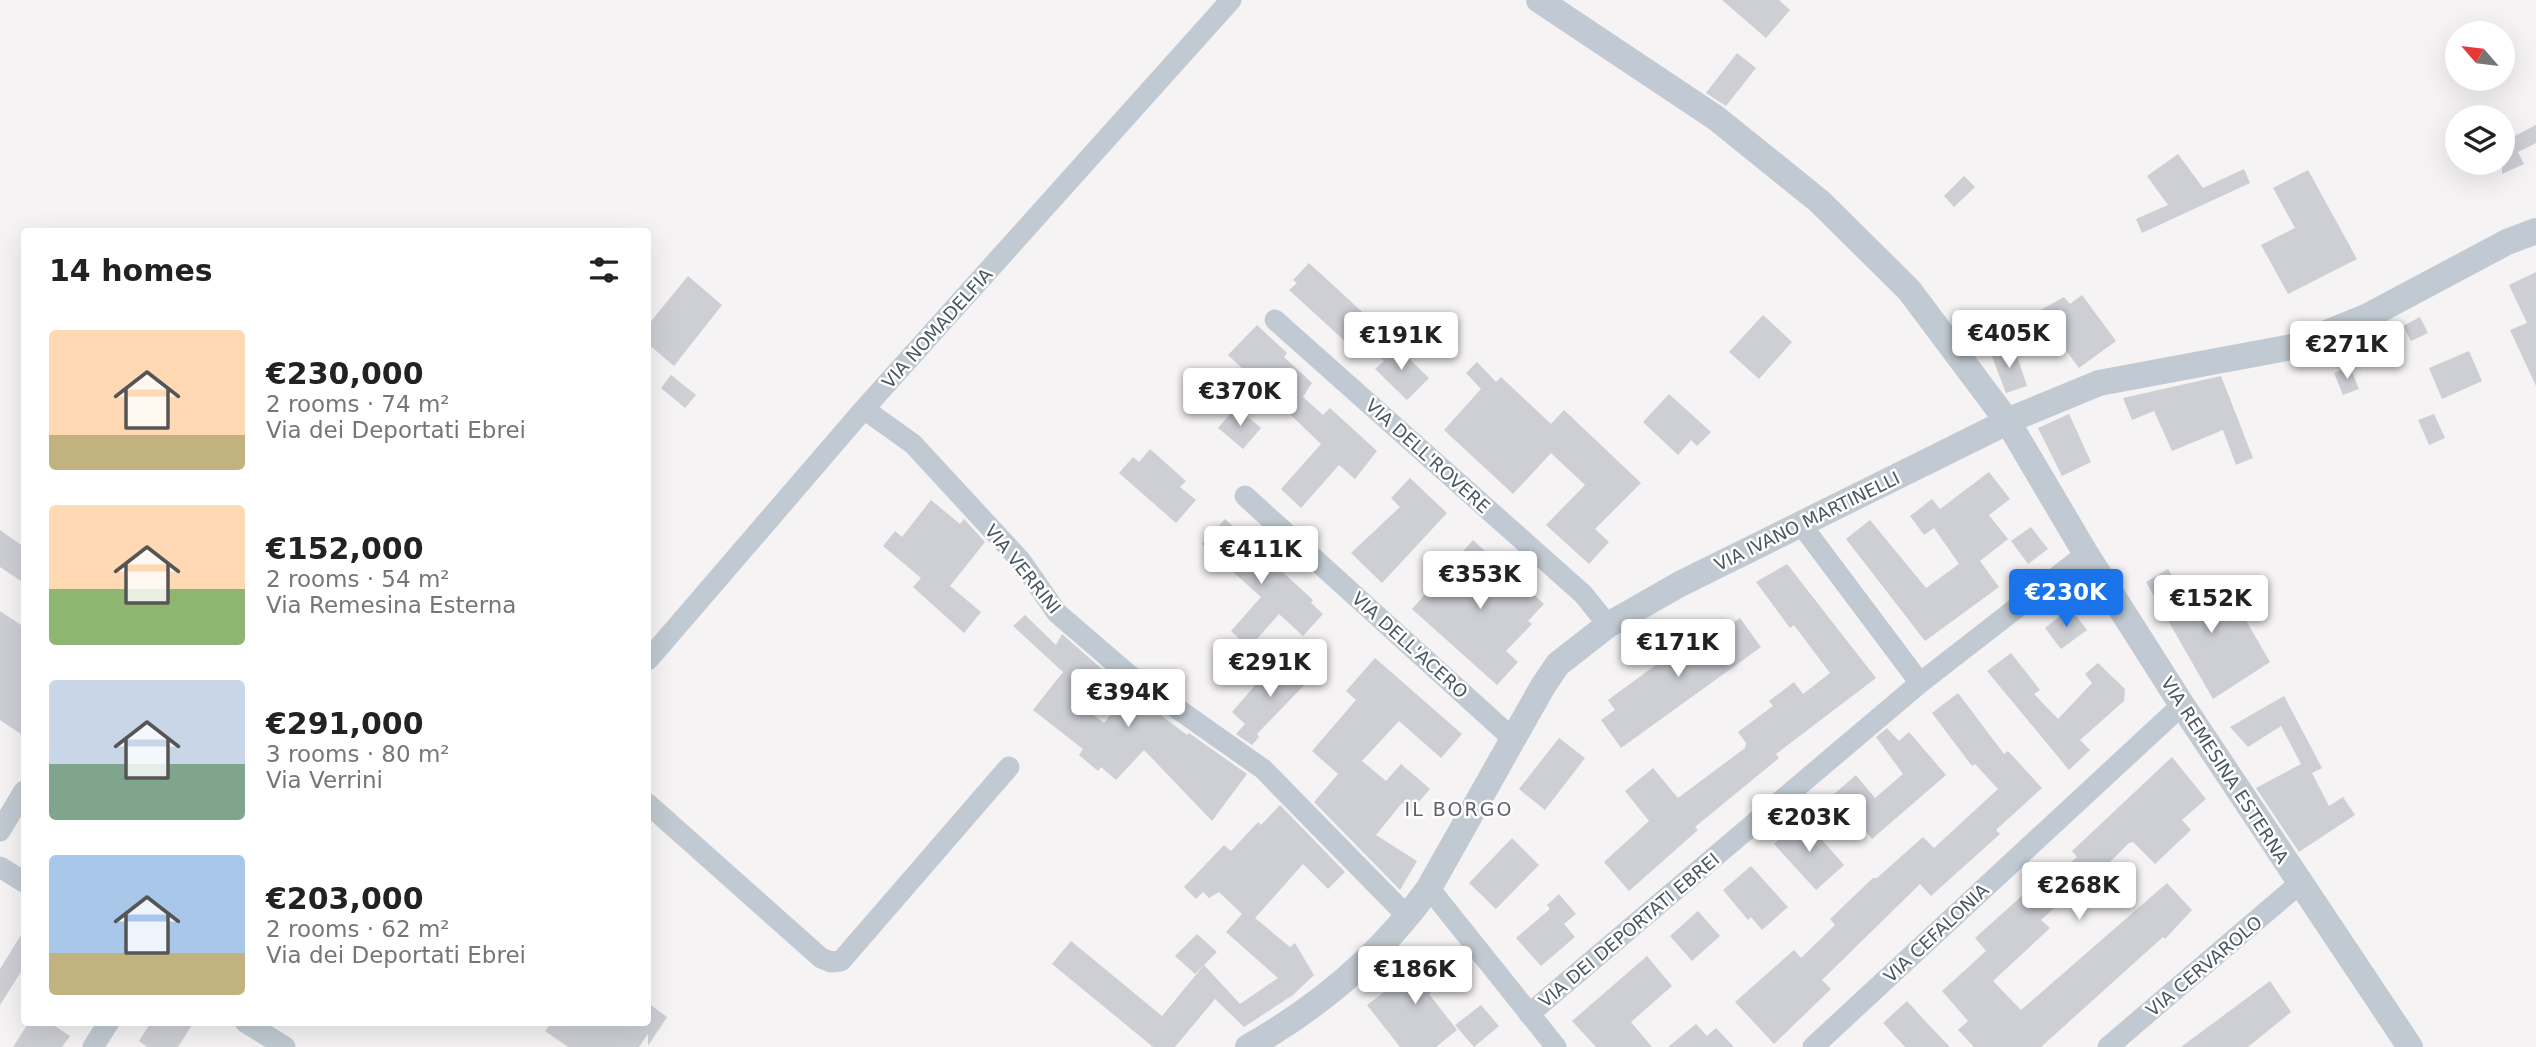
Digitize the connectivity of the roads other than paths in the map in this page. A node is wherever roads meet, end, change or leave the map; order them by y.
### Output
1 (1231, 0) edge
2 (1539, 0) edge
3 (2536, 231) edge
4 (1275, 320) dead end
5 (864, 409) junction
6 (2008, 422) junction
7 (1245, 496) dead end
8 (1800, 523) junction
9 (2086, 554) junction
10 (1608, 625) junction
11 (651, 657) edge
12 (1920, 682) junction
13 (2182, 705) junction
14 (1512, 738) junction
15 (1009, 767) dead end
16 (21, 796) edge
17 (651, 807) edge
18 (0, 831) edge
19 (0, 867) edge
20 (21, 880) edge
21 (2299, 884) junction
22 (1429, 888) junction
23 (1408, 917) junction
24 (1529, 1014) junction
25 (106, 1026) edge
26 (269, 1028) edge
27 (93, 1047) edge
28 (285, 1047) edge
29 (1248, 1047) edge
30 (1556, 1047) edge
31 (1813, 1047) edge
32 (2108, 1047) edge
33 (2410, 1047) edge

1 - 5 street, VIA NOMADELFIA
2 - 6 street, VIA REMESINA ESTERNA
3 - 6 street, VIA IVANO MARTINELLI
4 - 10 street, VIA DELL'ROVERE
5 - 11 street, VIA NOMADELFIA
5 - 23 street, VIA VERRINI
6 - 8 street, VIA IVANO MARTINELLI
6 - 9 street, VIA REMESINA ESTERNA
7 - 14 street, VIA DELL'ACERO
8 - 10 street, VIA IVANO MARTINELLI
8 - 12 street
9 - 12 street, VIA DEI DEPORTATI EBREI
9 - 13 street, VIA REMESINA ESTERNA
10 - 14 street, VIA IVANO MARTINELLI
12 - 24 street, VIA DEI DEPORTATI EBREI
13 - 21 street, VIA REMESINA ESTERNA
13 - 31 street, VIA CEFALONIA
14 - 22 street, VIA IVANO MARTINELLI
15 - 17 street
16 - 18 street
19 - 20 street
21 - 32 street, VIA CERVAROLO
21 - 33 street, VIA REMESINA ESTERNA
22 - 23 street, VIA IVANO MARTINELLI
22 - 24 street
23 - 29 street, VIA IVANO MARTINELLI
24 - 30 street
25 - 27 street
26 - 28 street

